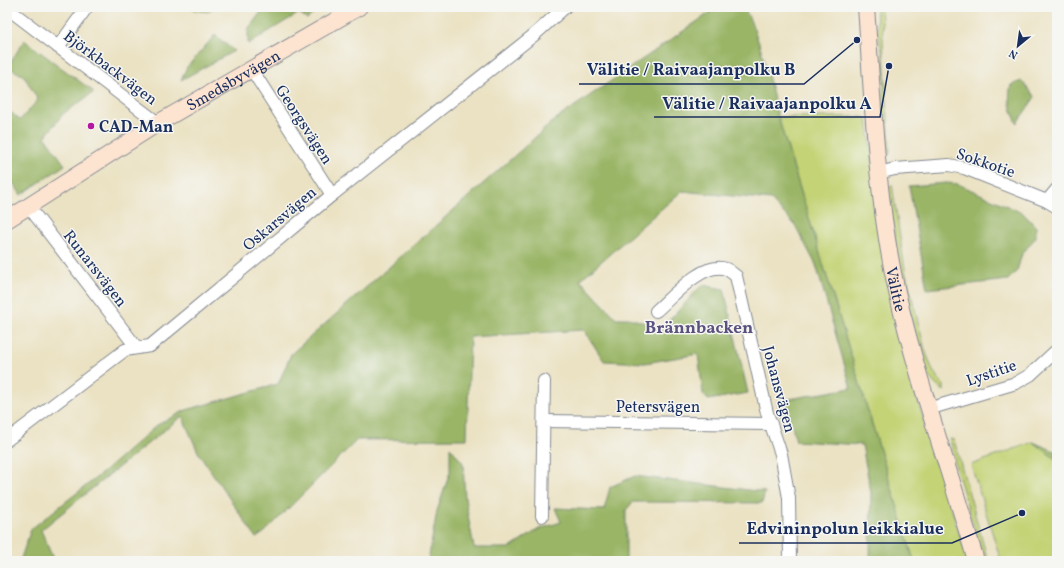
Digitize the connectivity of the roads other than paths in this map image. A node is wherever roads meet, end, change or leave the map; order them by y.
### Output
1 (87, 7) edge
2 (359, 7) edge
3 (565, 7) edge
4 (866, 7) edge
5 (7, 9) edge
6 (58, 47) junction
7 (252, 70) junction
8 (158, 123) junction
9 (878, 173) junction
10 (1057, 189) edge
11 (332, 195) junction
12 (1047, 201) junction
13 (29, 207) junction
14 (1057, 207) edge
15 (7, 220) edge
16 (656, 311) dead end
17 (137, 348) junction
18 (1056, 354) edge
19 (544, 381) dead end
20 (928, 408) junction
21 (544, 422) junction
22 (771, 424) junction
23 (7, 440) edge
24 (542, 516) dead end
25 (790, 561) edge
26 (976, 561) edge

1 - 6 street
2 - 7 main road, Smedsbyvägen
3 - 11 street, Oskarsvägen
4 - 9 main road, Välitie
5 - 6 street, Björkbackvägen
6 - 8 street, Björkbackvägen
7 - 8 main road, Smedsbyvägen
7 - 11 street, Georgsvägen
8 - 13 main road, Smedsbyvägen
9 - 12 street, Sokkotie
9 - 20 main road, Välitie
10 - 12 street
11 - 17 street, Oskarsvägen
12 - 14 street, Sokkotie
13 - 15 main road, Smedsbyvägen
13 - 17 street, Runarsvägen
16 - 22 street, Johansvägen
17 - 23 street, Oskarsvägen
18 - 20 street, Lystitie
19 - 21 street
20 - 26 main road, Välitie
21 - 22 street, Petersvägen
21 - 24 street
22 - 25 street, Johansvägen

